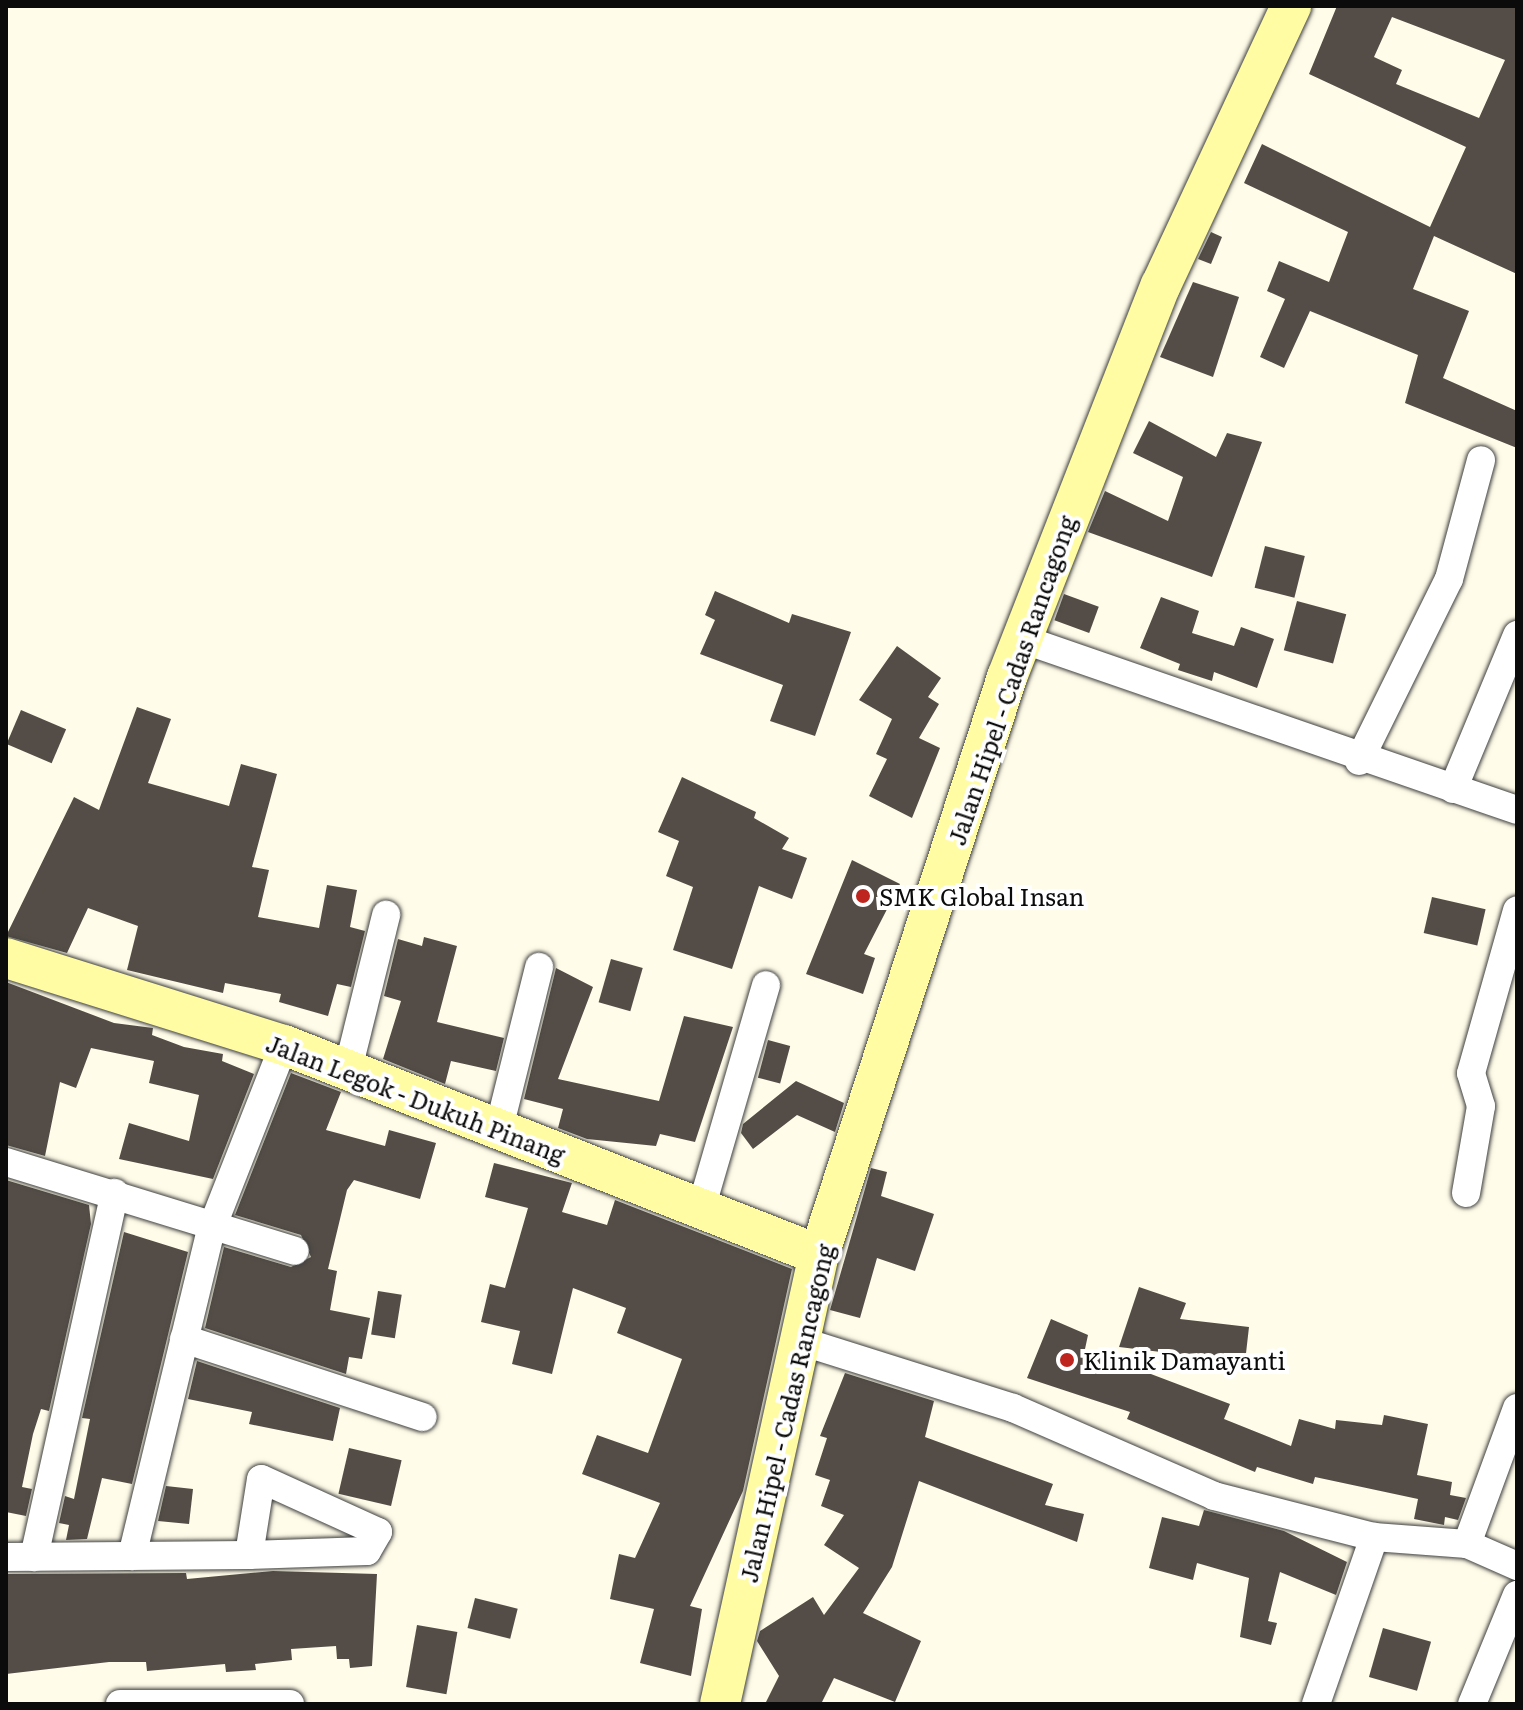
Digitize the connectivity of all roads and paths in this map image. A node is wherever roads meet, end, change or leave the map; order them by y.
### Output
1 (1291, 6) edge
2 (1481, 460) dead end
3 (1517, 635) edge
4 (1022, 639) junction
5 (1359, 761) junction
6 (1453, 789) junction
7 (1517, 810) edge
8 (1517, 910) edge
9 (386, 915) dead end
10 (6, 958) edge
11 (539, 967) dead end
12 (766, 985) dead end
13 (284, 1045) junction
14 (348, 1069) junction
15 (499, 1128) junction
16 (6, 1162) edge
17 (115, 1193) junction
18 (1466, 1193) dead end
19 (701, 1209) junction
20 (211, 1230) junction
21 (295, 1251) dead end
22 (819, 1255) junction
23 (184, 1339) junction
24 (804, 1342) junction
25 (1517, 1408) edge
26 (423, 1417) dead end
27 (1374, 1537) junction
28 (1467, 1544) junction
29 (249, 1555) dead end
30 (132, 1556) junction
31 (6, 1557) edge
32 (34, 1557) junction
33 (1517, 1566) edge
34 (1517, 1595) edge
35 (120, 1704) edge
36 (290, 1704) edge
37 (720, 1704) edge
38 (1316, 1704) edge
39 (1472, 1704) edge

1 - 4 street, Jalan Hipel - Cadas Rancagong
2 - 5 street
3 - 6 street
4 - 5 street
4 - 22 street, Jalan Hipel - Cadas Rancagong
5 - 6 street
6 - 7 street
8 - 18 street
9 - 14 street
10 - 13 street, Jalan Legok - Dukuh Pinang
11 - 15 street
12 - 19 street
13 - 14 street, Jalan Legok - Dukuh Pinang
13 - 20 street
14 - 15 street, Jalan Legok - Dukuh Pinang
15 - 19 street, Jalan Legok - Dukuh Pinang
16 - 17 street
17 - 20 street
17 - 32 street
19 - 22 street, Jalan Legok - Dukuh Pinang
20 - 21 street
20 - 23 street
22 - 24 street, Jalan Hipel - Cadas Rancagong
23 - 26 street
23 - 30 street
24 - 27 street
24 - 37 street, Jalan Hipel - Cadas Rancagong
25 - 28 street
27 - 28 street
27 - 38 street
28 - 33 street
29 - 30 street
30 - 32 street
31 - 32 street
34 - 39 street
35 - 36 street

